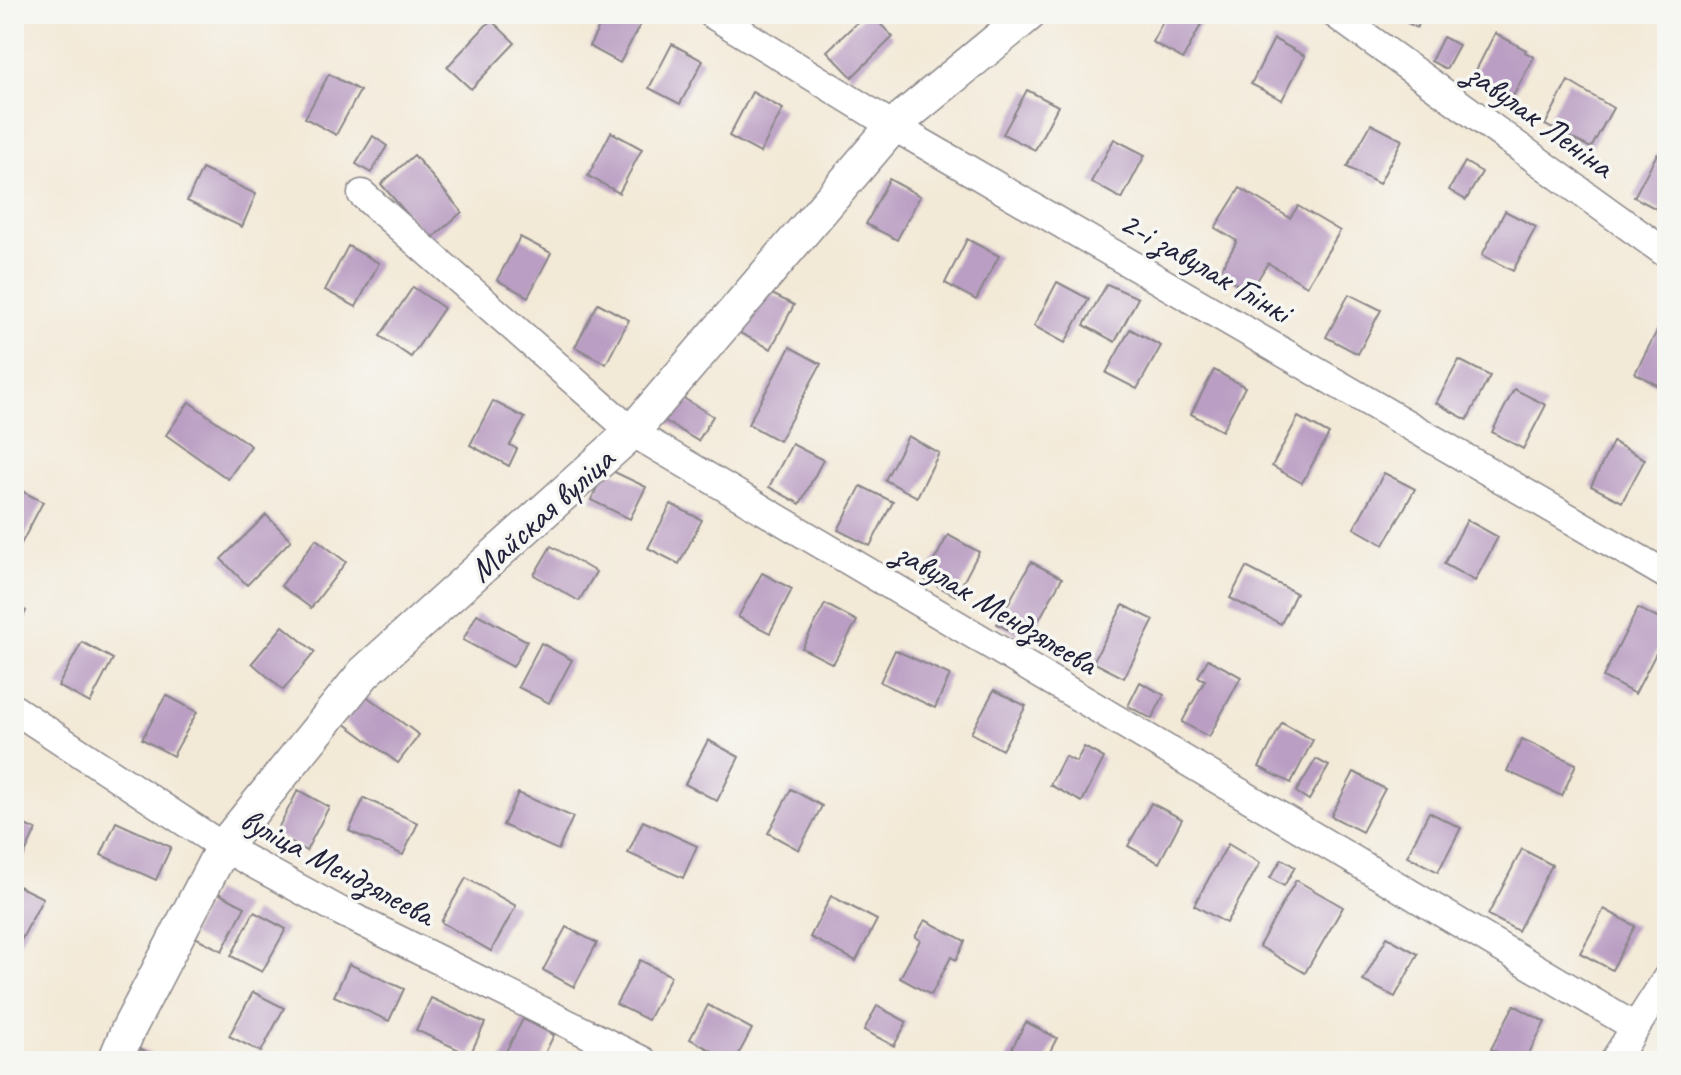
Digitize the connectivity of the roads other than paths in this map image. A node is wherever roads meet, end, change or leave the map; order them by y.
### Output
1 (712, 14) edge
2 (1029, 14) edge
3 (1335, 14) edge
4 (893, 126) junction
5 (362, 194) dead end
6 (1667, 254) edge
7 (632, 432) junction
8 (1667, 575) edge
9 (14, 709) edge
10 (223, 847) junction
11 (1667, 978) edge
12 (1635, 1027) junction
13 (115, 1061) edge
14 (643, 1061) edge
15 (1614, 1061) edge

1 - 4 street, 2-і завулак Глінкі
2 - 4 street, Майская вуліца
3 - 6 street, завулак Леніна
4 - 7 street, Майская вуліца
4 - 8 street, 2-і завулак Глінкі
5 - 7 street, завулак Мендзялеева
7 - 10 street, Майская вуліца
7 - 12 street, завулак Мендзялеева
9 - 10 street, вуліца Мендзялеева
10 - 13 street, Майская вуліца
10 - 14 street, вуліца Мендзялеева
11 - 12 street
12 - 15 street

